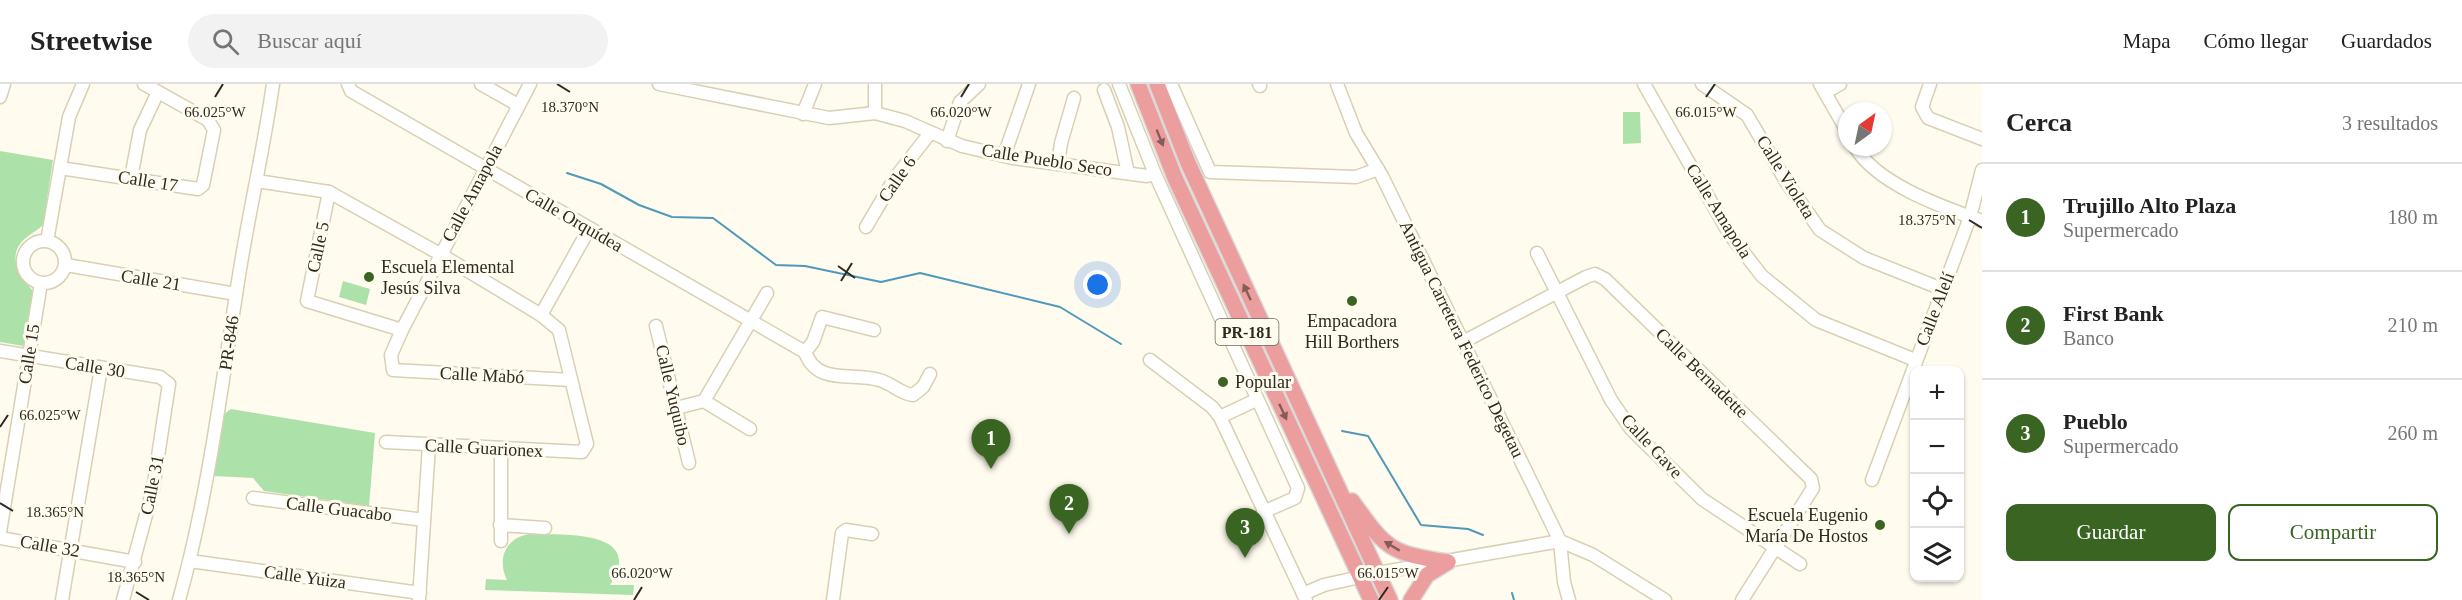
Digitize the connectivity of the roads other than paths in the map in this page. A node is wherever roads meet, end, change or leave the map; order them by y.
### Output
1 (4, 84) edge
2 (83, 84) edge
3 (144, 84) edge
4 (273, 84) edge
5 (348, 84) edge
6 (481, 84) edge
7 (530, 84) edge
8 (659, 84) edge
9 (815, 84) edge
10 (875, 84) edge
11 (980, 84) edge
12 (1029, 84) edge
13 (1119, 84) edge
14 (1138, 84) edge
15 (1157, 84) edge
16 (1171, 84) edge
17 (1337, 84) edge
18 (1644, 84) edge
19 (1702, 84) edge
20 (1840, 84) edge
21 (1930, 84) edge
22 (1823, 88) edge
23 (1104, 90) dead end
24 (158, 92) junction
25 (0, 97) edge
26 (1074, 98) dead end
27 (518, 105) junction
28 (875, 112) junction
29 (802, 114) junction
30 (1838, 115) edge
31 (930, 133) junction
32 (1982, 139) edge
33 (947, 141) junction
34 (1004, 156) junction
35 (1864, 156) edge
36 (1058, 164) junction
37 (60, 168) junction
38 (486, 169) junction
39 (1378, 169) junction
40 (1982, 170) edge
41 (1128, 172) junction
42 (1155, 174) junction
43 (130, 178) junction
44 (257, 181) junction
45 (329, 192) junction
46 (1976, 219) edge
47 (866, 227) dead end
48 (589, 229) junction
49 (47, 241) junction
50 (1537, 253) dead end
51 (440, 254) junction
52 (66, 266) junction
53 (41, 283) junction
54 (1942, 289) junction
55 (767, 293) dead end
56 (1557, 293) junction
57 (236, 294) junction
58 (541, 315) junction
59 (751, 322) junction
60 (656, 326) dead end
61 (402, 330) junction
62 (874, 330) dead end
63 (1463, 342) junction
64 (0, 351) edge
65 (806, 352) junction
66 (28, 356) junction
67 (1150, 360) dead end
68 (1915, 360) junction
69 (100, 368) junction
70 (393, 370) joint
71 (930, 374) dead end
72 (155, 377) joint
73 (571, 380) junction
74 (1256, 400) junction
75 (704, 401) junction
76 (676, 408) junction
77 (1220, 417) junction
78 (750, 429) dead end
79 (386, 442) dead end
80 (429, 445) junction
81 (501, 450) junction
82 (689, 463) dead end
83 (1330, 472) junction
84 (1872, 480) dead end
85 (253, 498) dead end
86 (1263, 512) junction
87 (424, 520) junction
88 (500, 525) junction
89 (545, 528) dead end
90 (0, 532) edge
91 (872, 534) dead end
92 (0, 538) edge
93 (501, 541) dead end
94 (1560, 541) junction
95 (1775, 548) junction
96 (70, 550) junction
97 (190, 561) junction
98 (135, 562) junction
99 (1448, 562) junction
100 (1800, 564) dead end
101 (1378, 573) junction
102 (1360, 578) junction
103 (420, 596) edge
104 (1304, 597) edge
105 (62, 600) edge
106 (123, 600) edge
107 (179, 600) edge
108 (833, 600) edge
109 (1371, 600) edge
110 (1390, 600) edge
111 (1411, 600) edge
112 (1569, 600) edge
113 (1665, 600) edge
114 (1742, 600) edge

1 - 25 street
2 - 37 street
3 - 24 street, Calle 17
4 - 44 street, PR-846 / PR-846
5 - 38 street, Calle Orquídea
6 - 27 street
7 - 27 street, Calle Amapola
8 - 29 street
9 - 29 street
10 - 28 street
11 - 33 street
12 - 34 street
13 - 42 street
14 -> 102 main road, PR-181
83 -> 15 main road, PR-181
16 - 39 street
17 - 39 street, Antigua Carretera Federico Degetau
18 - 68 street, Calle Amapola
19 - 54 street, Calle Violeta
20 - 22 street
21 - 32 street
22 - 30 street
23 - 41 street
24 - 43 street
24 - 43 street, Calle 17
26 - 36 street
27 - 38 street, Calle Amapola
28 - 29 street, Calle Pueblo Seco
28 - 31 street, Calle Pueblo Seco
31 - 33 street, Calle Pueblo Seco
31 - 47 street, Calle 6
33 - 34 street, Calle Pueblo Seco
34 - 36 street, Calle Pueblo Seco
35 - 46 street
36 - 41 street, Calle Pueblo Seco
37 - 43 street, Calle 17
37 - 49 street
38 - 48 street, Calle Orquídea
38 - 51 street, Calle Amapola
39 - 63 street, Antigua Carretera Federico Degetau
40 - 46 street, Calle Alelí
41 - 42 street, Calle Pueblo Seco
42 - 74 street
44 - 45 street
44 - 57 street, PR-846 / PR-846
45 - 51 street
45 - 61 street, Calle 5
46 - 54 street, Calle Alelí
48 - 58 street
48 - 59 street, Calle Orquídea
49 - 52 street
49 - 53 street
50 - 56 street, Calle Gave
51 - 58 street
51 - 61 street, Calle Amapola
52 - 53 street
52 - 57 street, Calle 21
53 - 66 street, Calle 15
54 - 68 street, Calle Alelí
55 - 59 street
56 - 63 street, Calle Bernadette
56 - 95 street, Calle Gave
56 - 95 street, Calle Bernadette
57 - 97 street, PR-846 / PR-846
58 - 73 street
59 - 65 street, Calle Orquídea
59 - 75 street
60 - 76 street, Calle Yuquibo
61 - 70 street, Calle Amapola
62 - 65 street
63 - 94 street, Antigua Carretera Federico Degetau
64 - 66 street, Calle 30
65 - 71 street
66 - 69 street, Calle 30
66 - 90 street, Calle 15
67 - 77 street
68 - 84 street, Calle Alelí
69 - 72 street, Calle 30
69 - 96 street
70 - 73 street, Calle Mabó
72 - 98 street, Calle 31
73 - 81 street, Calle Guarionex
74 - 77 street
74 - 86 street
75 - 76 street
75 - 78 street
76 - 82 street, Calle Yuquibo
77 - 86 street
79 - 80 street, Calle Guarionex
80 - 81 street, Calle Guarionex
80 - 87 street
81 - 88 street
99 -> 83 main road
83 - 101 main road, PR-181
85 - 87 street, Calle Guacabo
86 - 104 street
87 - 103 street
88 - 89 street
88 - 93 street
91 - 108 street
92 - 96 street, Calle 32
94 - 99 street
94 - 112 street, Antigua Carretera Federico Degetau
94 - 113 street
95 - 100 street, Calle Gave
95 - 114 street, Calle Bernadette
96 - 98 street, Calle 32
96 - 105 street
97 - 103 street, Calle Yuiza
97 - 107 street, PR-846 / PR-846
98 - 106 street, Calle 31
99 - 101 street
99 - 111 main road
101 - 102 street
101 - 110 main road, PR-181
102 - 104 street
102 - 109 main road, PR-181

